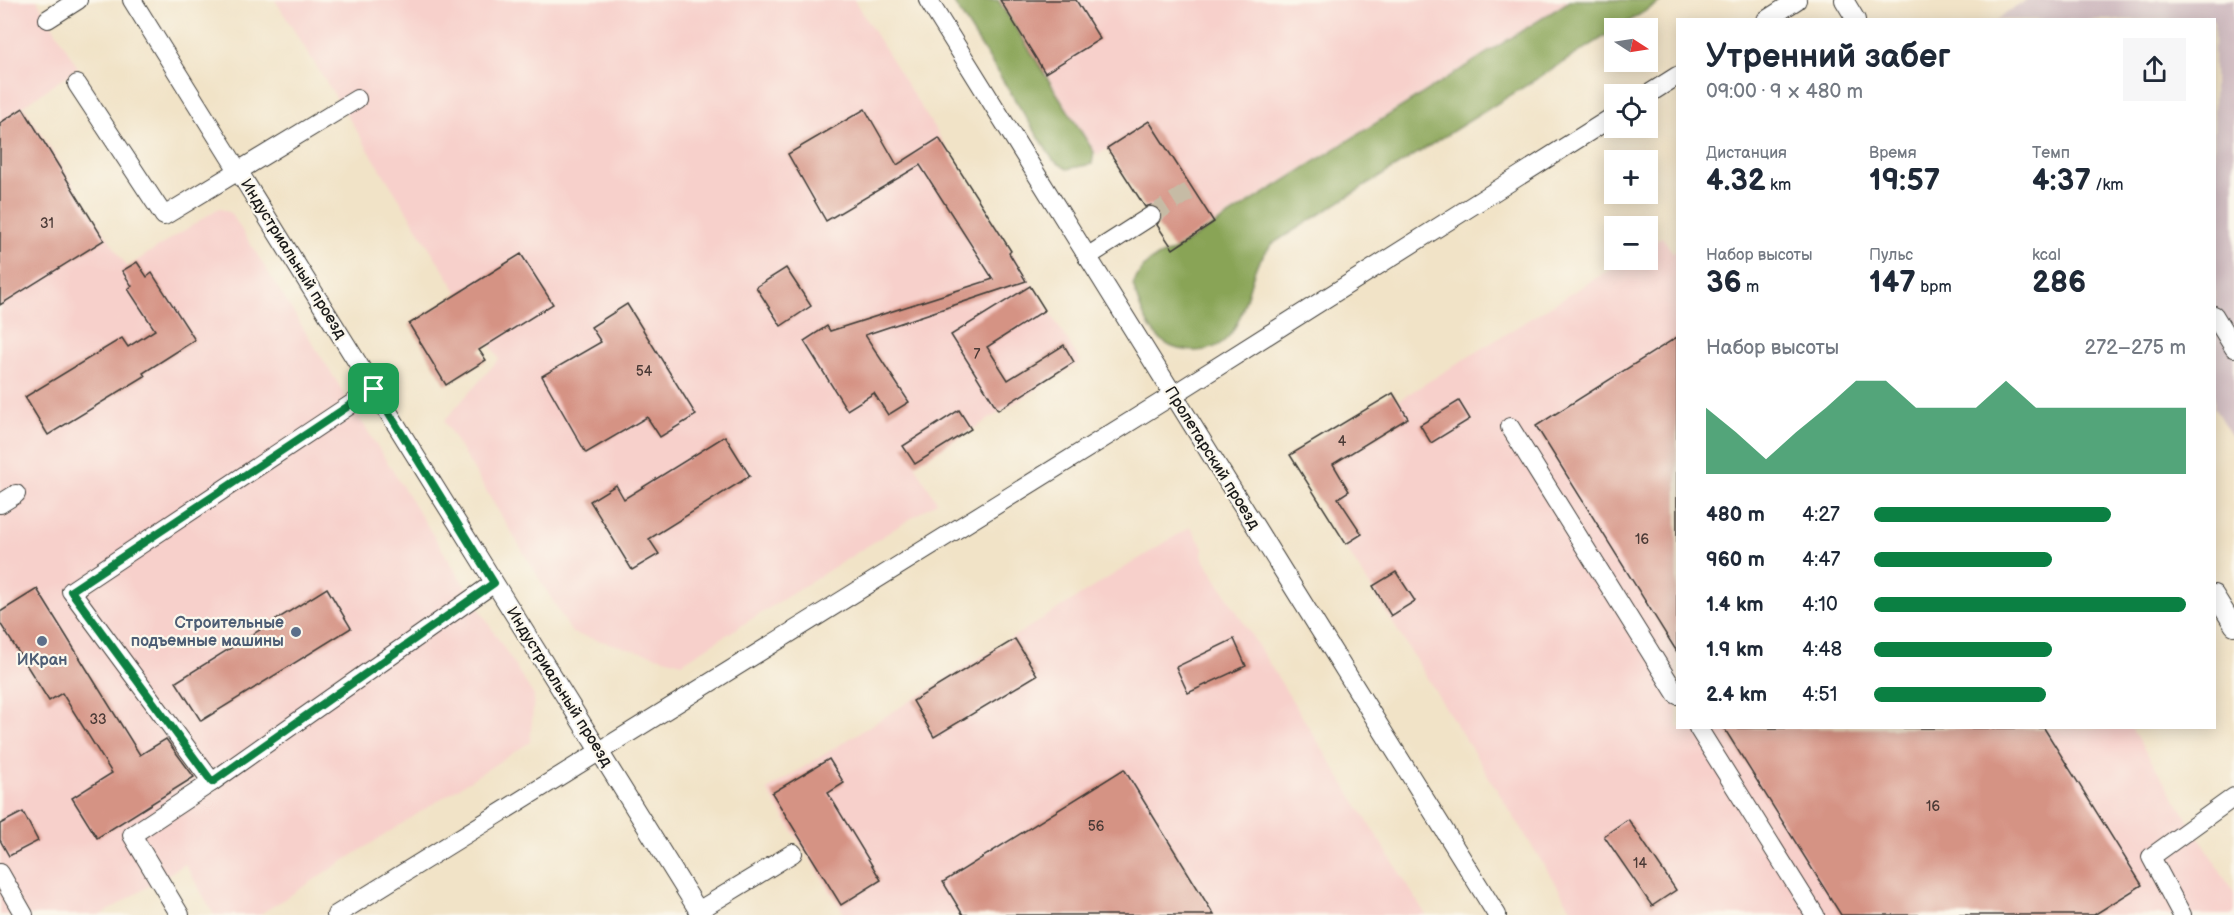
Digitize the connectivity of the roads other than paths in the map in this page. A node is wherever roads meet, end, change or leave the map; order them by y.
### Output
1 (78, 0) edge
2 (132, 0) edge
3 (928, 0) edge
4 (1797, 0) edge
5 (1844, 0) edge
6 (1769, 18) edge
7 (1855, 18) edge
8 (48, 19) dead end
9 (1676, 77) edge
10 (77, 84) dead end
11 (1658, 88) edge
12 (357, 99) dead end
13 (1604, 122) edge
14 (237, 169) junction
15 (1151, 216) tunnel mouth
16 (1087, 257) junction
17 (2216, 318) edge
18 (2234, 348) edge
19 (374, 389) junction
20 (1173, 395) junction
21 (1510, 427) dead end
22 (494, 583) junction
23 (2216, 597) edge
24 (2234, 626) edge
25 (1676, 693) edge
26 (1699, 729) edge
27 (600, 752) junction
28 (212, 782) junction
29 (2234, 797) edge
30 (793, 853) dead end
31 (0, 873) edge
32 (700, 913) edge
33 (24, 915) edge
34 (180, 915) edge
35 (336, 915) edge
36 (1497, 915) edge
37 (1815, 915) edge
38 (2182, 915) edge

1 - 8 street
2 - 14 street, Индустриальный проезд
3 - 16 street, Пролетарский проезд
4 - 6 street
5 - 7 street
9 - 11 street
10 - 14 street
12 - 14 street
13 - 20 street
14 - 19 street, Индустриальный проезд
15 - 16 street
16 - 20 street, Пролетарский проезд
17 - 18 street
19 - 22 street, Индустриальный проезд
19 - 28 street
20 - 27 street
20 - 36 street, Пролетарский проезд
21 - 25 street
22 - 27 street, Индустриальный проезд
22 - 28 street
23 - 24 street
26 - 37 street
27 - 32 street, Индустриальный проезд
27 - 35 street
28 - 34 street
29 - 38 street
30 - 32 street
31 - 33 street

